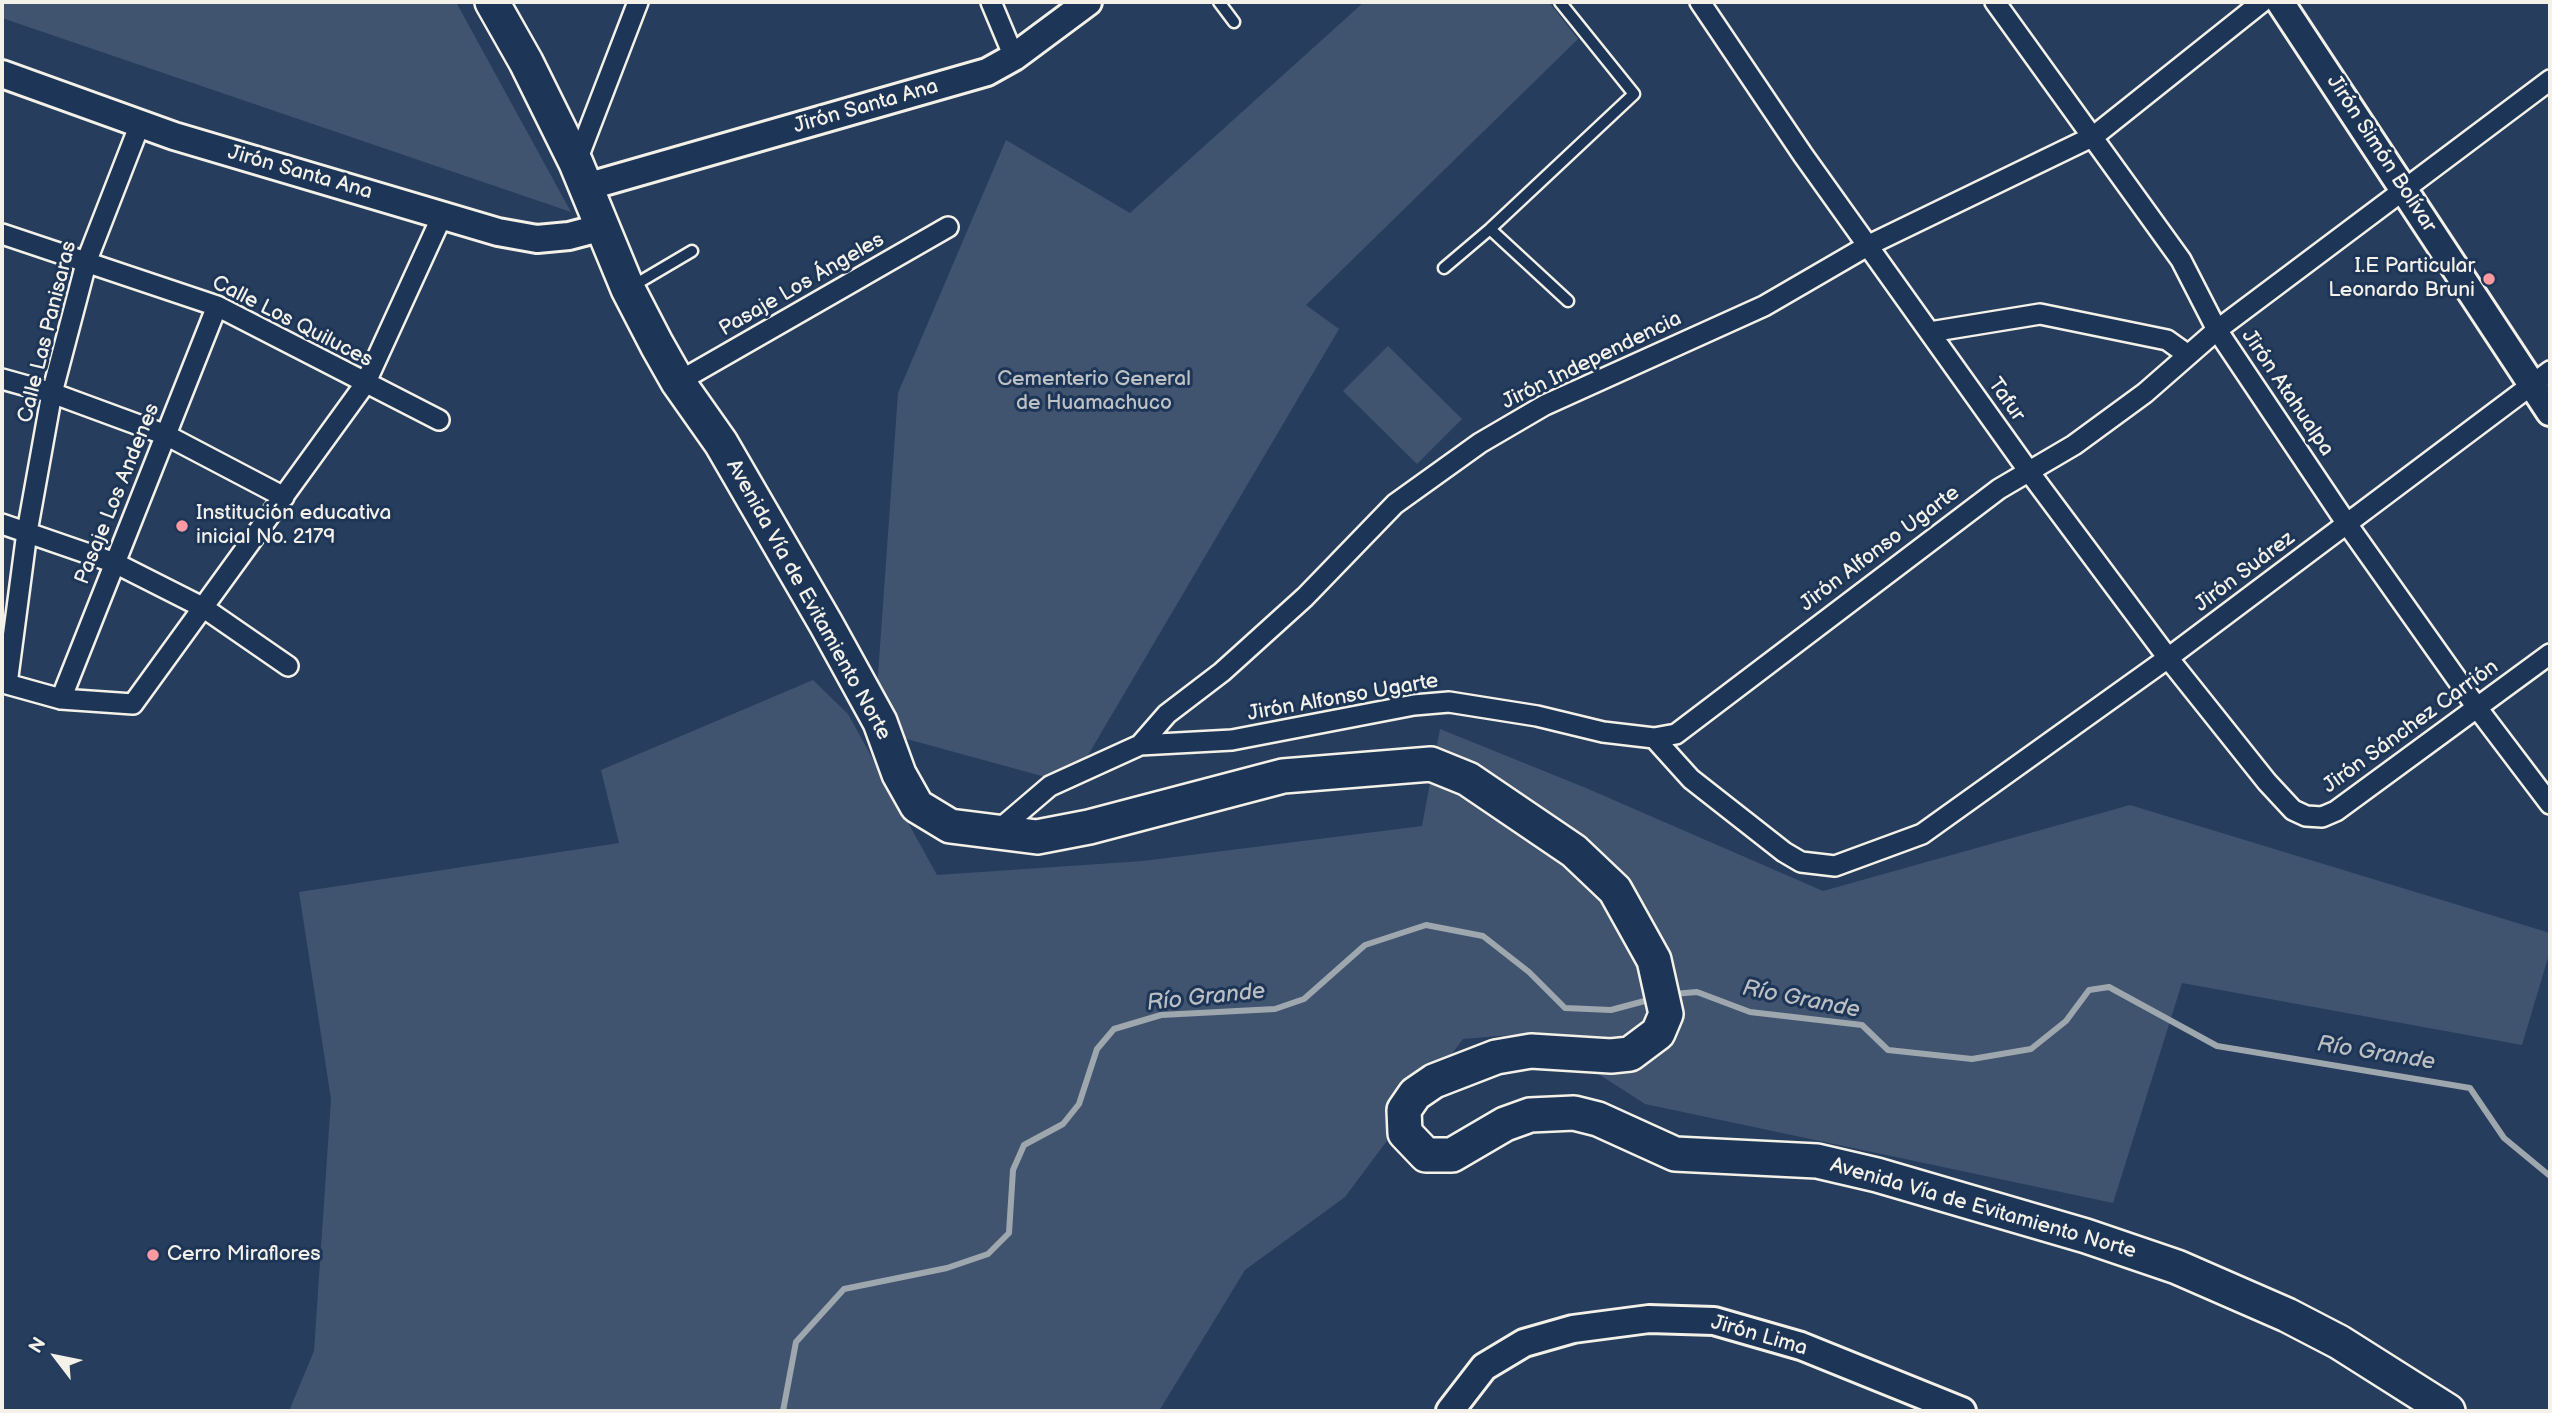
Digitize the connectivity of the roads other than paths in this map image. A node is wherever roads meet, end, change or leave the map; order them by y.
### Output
1 (492, 2) edge
2 (638, 2) edge
3 (991, 2) edge
4 (1088, 2) edge
5 (1219, 2) edge
6 (1560, 2) edge
7 (1700, 2) edge
8 (1995, 2) edge
9 (2262, 2) edge
10 (2280, 2) edge
11 (1234, 22) dead end
12 (1014, 57) junction
13 (2, 74) edge
14 (2550, 80) edge
15 (141, 124) junction
16 (2094, 136) junction
17 (581, 175) junction
18 (2404, 187) junction
19 (442, 216) junction
20 (603, 227) junction
21 (948, 227) dead end
22 (1490, 229) junction
23 (2, 234) edge
24 (1869, 245) junction
25 (692, 251) dead end
26 (87, 260) junction
27 (1444, 268) dead end
28 (628, 289) junction
29 (1568, 301) dead end
30 (217, 306) junction
31 (2217, 330) junction
32 (1930, 332) junction
33 (2188, 355) junction
34 (2541, 378) edge
35 (2, 379) edge
36 (678, 382) junction
37 (365, 384) junction
38 (52, 393) junction
39 (2550, 412) edge
40 (439, 420) dead end
41 (166, 435) junction
42 (2030, 473) junction
43 (284, 497) junction
44 (2, 524) edge
45 (2347, 524) junction
46 (27, 532) junction
47 (115, 563) junction
48 (204, 608) junction
49 (2550, 654) edge
50 (2168, 658) junction
51 (288, 666) dead end
52 (61, 699) junction
53 (2478, 709) junction
54 (1654, 738) junction
55 (1140, 745) junction
56 (2550, 804) edge
57 (2293, 810) joint
58 (995, 833) junction
59 (1450, 1411) edge
60 (1962, 1411) edge
61 (2448, 1411) edge

1 - 17 highway, Avenida Vía de Evitamiento Norte
2 - 17 street
3 - 12 street
4 - 12 street, Jirón Santa Ana
5 - 11 lane
6 - 22 lane
7 - 24 street, Tafur
8 - 16 street, Jirón Atahualpa
9 - 16 street, Jirón Independencia
10 - 18 street, Jirón Simón Bolívar
12 - 17 street, Jirón Santa Ana
13 - 15 street, Jirón Santa Ana
14 - 18 street, Jirón Alfonso Ugarte
15 - 19 street, Jirón Santa Ana
15 - 26 street, Calle Las Panisaras
16 - 24 street, Jirón Independencia
16 - 31 street, Jirón Atahualpa
17 - 20 highway, Avenida Vía de Evitamiento Norte
18 - 31 street, Jirón Alfonso Ugarte
18 - 34 street, Jirón Simón Bolívar
19 - 20 street, Jirón Santa Ana
19 - 37 street
20 - 28 highway, Avenida Vía de Evitamiento Norte
21 - 36 street, Pasaje Los Ángeles
22 - 27 lane
22 - 29 lane
23 - 26 street, Calle Los Quiluces
24 - 32 street, Tafur
24 - 55 street, Jirón Independencia
25 - 28 lane
26 - 30 street, Calle Los Quiluces
26 - 38 street, Calle Las Panisaras
28 - 36 highway, Avenida Vía de Evitamiento Norte
30 - 37 street, Calle Los Quiluces
30 - 41 street, Pasaje Los Andenes
31 - 33 street, Jirón Alfonso Ugarte
31 - 45 street, Jirón Atahualpa
32 - 33 street
32 - 42 street, Tafur
33 - 42 street, Jirón Alfonso Ugarte
34 - 39 street, Jirón Simón Bolívar
34 - 45 street, Jirón Suárez
35 - 38 street
36 - 58 highway, Avenida Vía de Evitamiento Norte
37 - 40 street, Calle Los Quiluces
37 - 43 street
38 - 41 street
38 - 46 street, Calle Las Panisaras
41 - 43 street
41 - 47 street, Pasaje Los Andenes
42 - 50 street, Tafur
42 - 54 street, Jirón Alfonso Ugarte
43 - 48 street
44 - 46 street
45 - 50 street, Jirón Suárez
45 - 53 street, Jirón Atahualpa
46 - 47 street
46 - 52 street, Calle Las Panisaras
47 - 48 street
47 - 52 street, Pasaje Los Andenes
48 - 51 street
48 - 52 street
49 - 53 street, Jirón Sánchez Carrión
50 - 54 street, Jirón Suárez
50 - 57 street, Tafur
53 - 56 street, Jirón Atahualpa
53 - 57 street, Jirón Sánchez Carrión
54 - 55 street, Jirón Alfonso Ugarte
55 - 58 street, Jirón Independencia
58 - 61 highway, Avenida Vía de Evitamiento Norte
59 - 60 street, Jirón Lima

